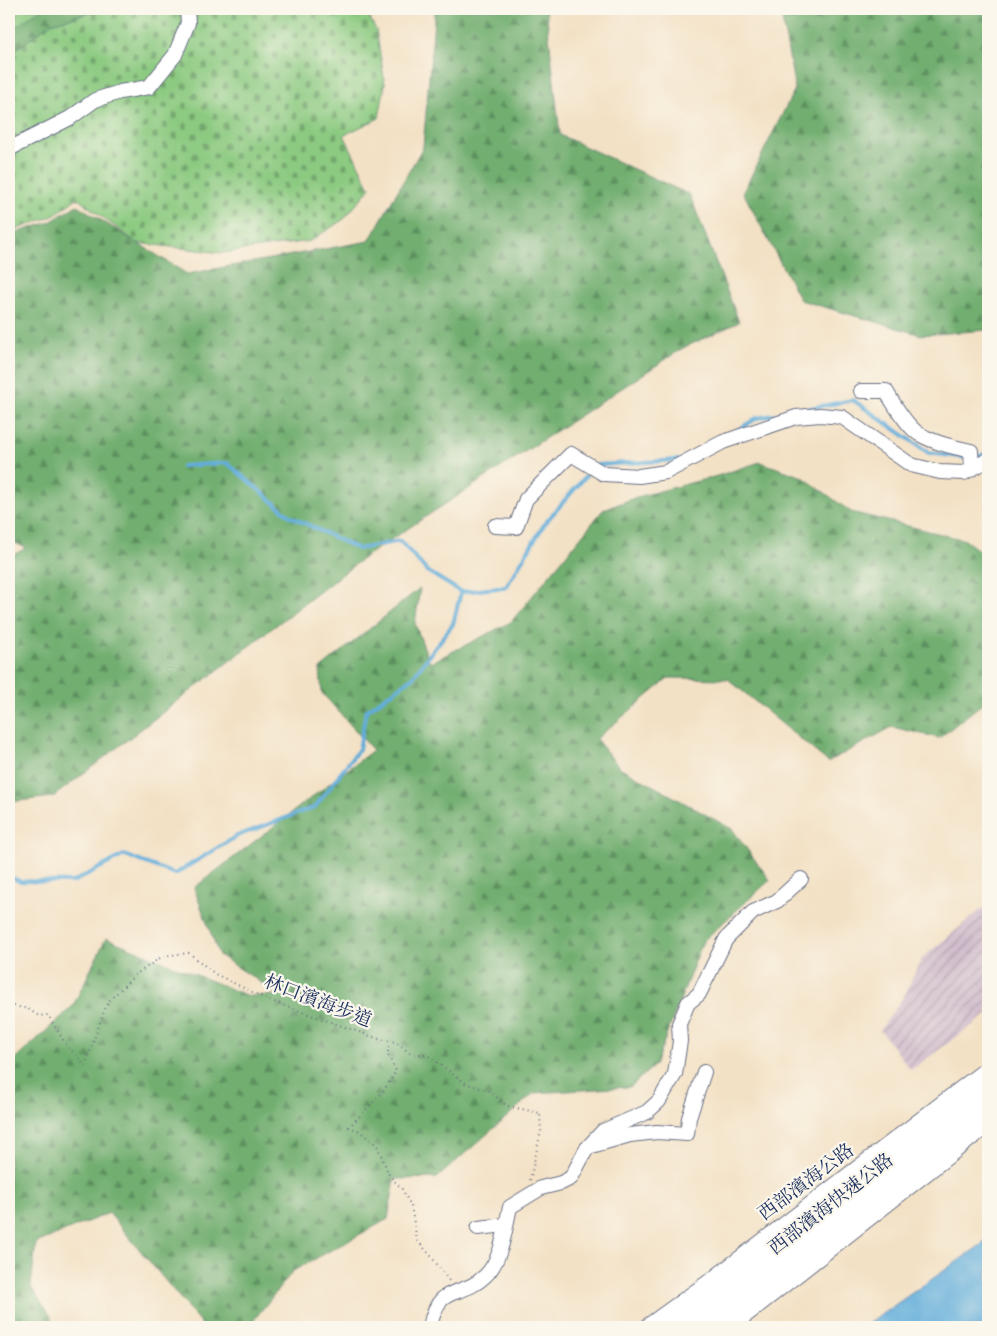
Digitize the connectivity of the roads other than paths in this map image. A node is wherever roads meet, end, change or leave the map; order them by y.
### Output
1 (187, 9) edge
2 (9, 149) edge
3 (861, 391) dead end
4 (988, 460) edge
5 (972, 467) junction
6 (495, 526) dead end
7 (801, 879) dead end
8 (988, 1070) edge
9 (704, 1072) dead end
10 (988, 1082) edge
11 (988, 1102) edge
12 (988, 1123) edge
13 (587, 1148) junction
14 (506, 1225) junction
15 (478, 1228) dead end
16 (712, 1319) edge
17 (430, 1327) edge
18 (649, 1327) edge
19 (666, 1327) edge
20 (675, 1327) edge

1 - 2 street
3 - 5 street
4 - 5 street
5 - 6 street
7 - 13 street
8 - 18 main road, 西部濱海公路
9 - 13 street
10 - 16 highway, 西部濱海快速公路
11 - 16 highway, 西部濱海快速公路
12 - 16 main road
13 - 14 street
14 - 15 street
14 - 17 street
16 - 19 highway
16 - 20 highway, 西部濱海快速公路

